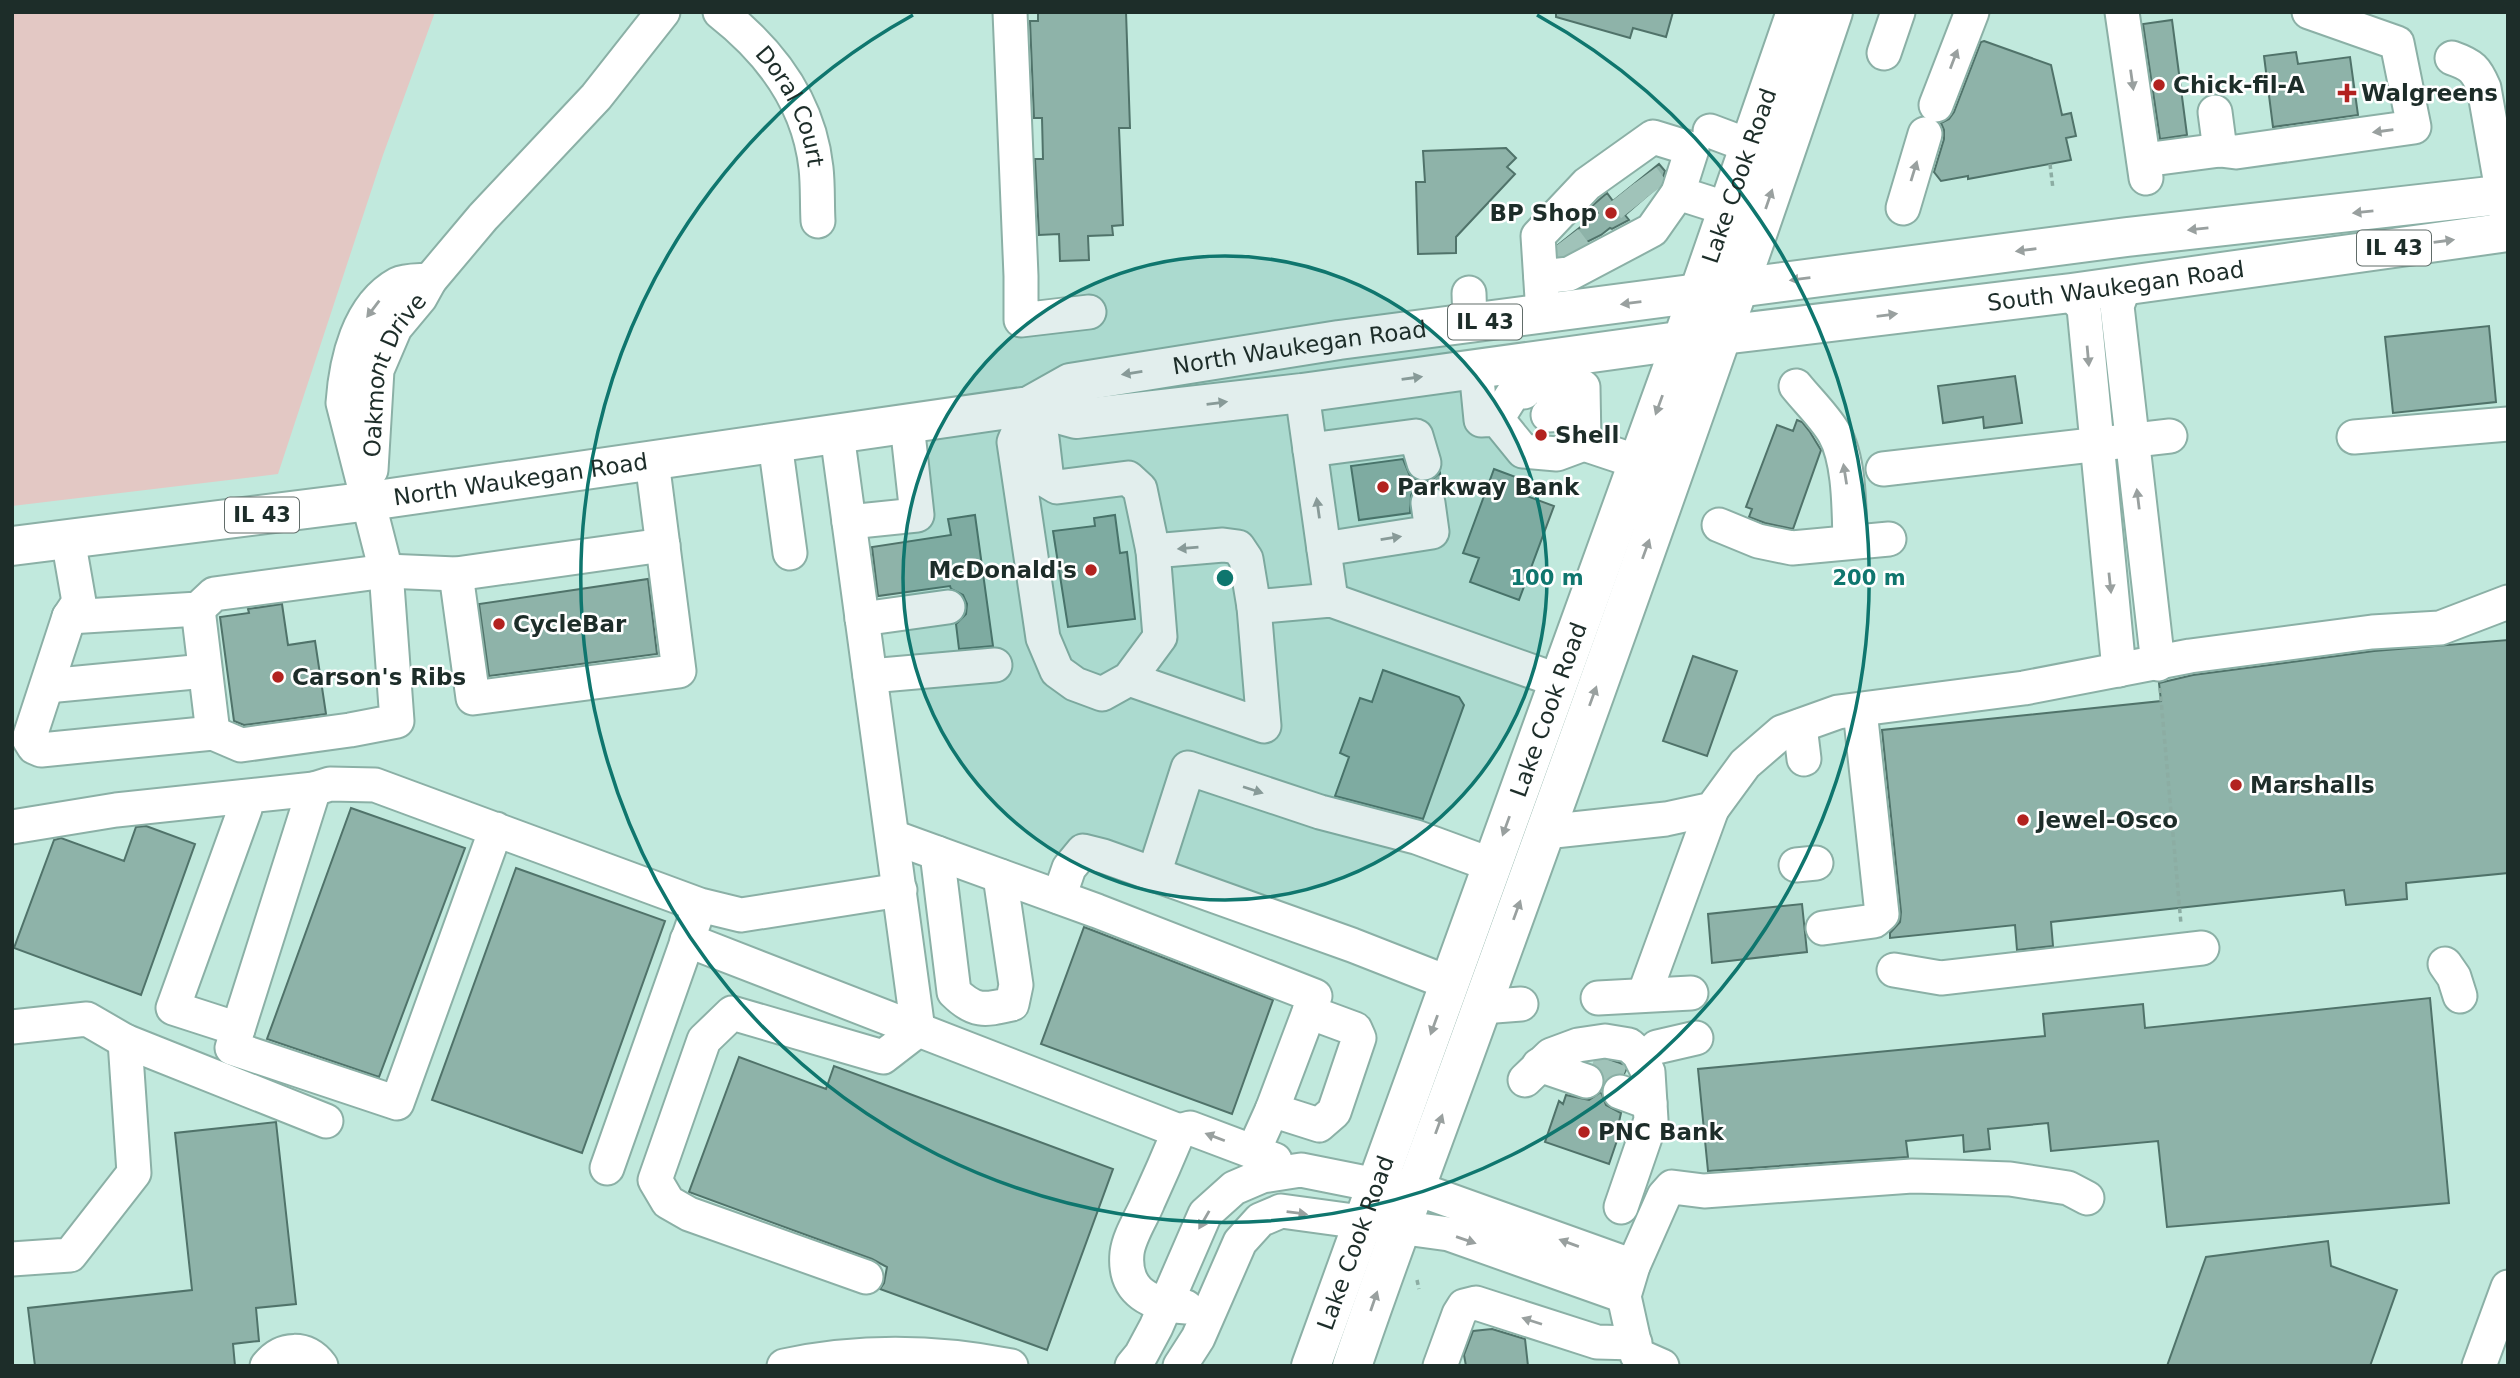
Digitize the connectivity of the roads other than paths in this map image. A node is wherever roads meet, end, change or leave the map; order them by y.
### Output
1 (663, 12) edge
2 (720, 12) edge
3 (1010, 12) edge
4 (1796, 12) edge
5 (1833, 12) edge
6 (1972, 12) edge
7 (2122, 12) edge
8 (2309, 12) edge
9 (2347, 12) edge
10 (1898, 14) edge
11 (1884, 53) dead end
12 (2452, 58) dead end
13 (2421, 90) dead end
14 (2215, 112) dead end
15 (1710, 131) dead end
16 (1750, 146) junction
17 (2220, 150) junction
18 (1642, 192) junction
19 (2506, 203) edge
20 (1902, 208) dead end
21 (1728, 209) junction
22 (818, 221) dead end
23 (2508, 232) edge
24 (1579, 238) junction
25 (2125, 285) junction
26 (1739, 287) junction
27 (2071, 293) junction
28 (1699, 294) junction
29 (1542, 296) junction
30 (1089, 312) dead end
31 (1722, 335) junction
32 (1682, 341) junction
33 (1476, 369) junction
34 (1796, 386) dead end
35 (1302, 393) junction
36 (1029, 406) junction
37 (1529, 406) junction
38 (907, 424) junction
39 (2508, 424) edge
40 (1583, 429) junction
41 (837, 434) junction
42 (2170, 436) dead end
43 (2131, 441) junction
44 (2508, 441) edge
45 (775, 443) junction
46 (2096, 444) junction
47 (1310, 450) junction
48 (652, 461) junction
49 (1638, 462) junction
50 (1424, 463) dead end
51 (1883, 469) dead end
52 (370, 501) junction
53 (1428, 503) dead end
54 (849, 522) junction
55 (1719, 525) dead end
56 (1889, 538) dead end
57 (68, 539) junction
58 (1850, 542) junction
59 (663, 545) junction
60 (12, 546) edge
61 (1324, 549) junction
62 (1153, 551) junction
63 (790, 553) dead end
64 (386, 571) junction
65 (456, 573) junction
66 (1331, 600) junction
67 (2508, 602) edge
68 (948, 607) dead end
69 (1254, 607) junction
70 (198, 608) junction
71 (69, 617) junction
72 (862, 619) junction
73 (2158, 664) junction
74 (995, 665) dead end
75 (2119, 670) junction
76 (205, 671) junction
77 (870, 676) junction
78 (1129, 679) junction
79 (1559, 681) junction
80 (47, 685) junction
81 (1857, 711) junction
82 (1800, 726) junction
83 (213, 733) junction
84 (1804, 759) dead end
85 (314, 789) junction
86 (243, 797) junction
87 (1712, 808) junction
88 (12, 827) edge
89 (496, 830) junction
90 (1545, 832) junction
91 (893, 837) junction
92 (937, 853) junction
93 (1492, 865) junction
94 (1154, 874) junction
95 (1000, 876) junction
96 (901, 890) junction
97 (1059, 897) junction
98 (700, 905) junction
99 (1824, 928) dead end
100 (687, 940) junction
101 (2193, 950) road end
102 (1894, 970) dead end
103 (1449, 983) junction
104 (1691, 993) dead end
105 (1644, 995) junction
106 (1598, 998) dead end
107 (1521, 1004) dead end
108 (1482, 1007) junction
109 (1309, 1012) junction
110 (12, 1027) edge
111 (238, 1029) junction
112 (918, 1030) junction
113 (1696, 1038) dead end
114 (125, 1041) junction
115 (1564, 1066) dead end
116 (1639, 1081) junction
117 (1272, 1110) junction
118 (326, 1121) dead end
119 (1179, 1131) junction
120 (1253, 1152) junction
121 (607, 1168) dead end
122 (1301, 1170) junction
123 (1376, 1185) junction
124 (1415, 1188) junction
125 (2087, 1198) dead end
126 (1621, 1207) dead end
127 (1381, 1224) junction
128 (12, 1259) edge
129 (866, 1277) dead end
130 (1628, 1281) junction
131 (2508, 1287) edge
132 (1165, 1306) junction
133 (1209, 1308) junction
134 (1641, 1357) edge
135 (267, 1366) edge
136 (321, 1366) edge
137 (784, 1366) edge
138 (1011, 1366) edge
139 (1132, 1366) edge
140 (1180, 1366) edge
141 (1311, 1366) edge
142 (1352, 1366) edge
143 (1440, 1366) edge
144 (2479, 1366) edge

1 - 52 street, Oakmont Drive
2 - 22 street, Doral Court
3 - 30 street
4 - 16 main road, Lake Cook Road
26 -> 5 main road, Lake Cook Road
20 -> 6 street
7 -> 17 street
8 -> 17 street
9 - 13 street
10 - 11 street
12 - 19 street
14 - 17 street
15 - 16 street
16 - 21 main road, Lake Cook Road
18 - 21 street
18 - 24 street
18 - 24 street
19 -> 26 main road, South Waukegan Road / IL 43
21 - 28 main road, Lake Cook Road
25 -> 23 main road, South Waukegan Road / IL 43
24 - 29 street
24 - 29 street
25 - 27 main road, South Waukegan Road / IL 43
25 - 43 street
26 - 28 main road, IL 43
26 - 31 main road, Lake Cook Road
31 -> 27 main road, South Waukegan Road / IL 43
27 -> 46 street
28 -> 29 main road, North Waukegan Road / IL 43
28 - 32 main road, Lake Cook Road
29 -> 36 main road, North Waukegan Road / IL 43
31 - 32 main road, IL 43
90 -> 31 main road, Lake Cook Road
32 - 33 main road, North Waukegan Road / IL 43
32 -> 49 main road, Lake Cook Road
35 -> 33 main road, North Waukegan Road / IL 43
33 - 37 street
58 -> 34 street
36 -> 35 main road, North Waukegan Road / IL 43
35 - 47 street
36 - 38 main road, North Waukegan Road / IL 43
36 - 62 street
36 - 78 street
37 - 40 street
37 - 40 street
38 - 41 main road, North Waukegan Road / IL 43
38 - 54 street
39 - 44 street
40 - 49 street
41 - 45 main road, North Waukegan Road / IL 43
41 - 54 street
42 - 43 street
43 - 46 street
73 -> 43 street
45 - 48 main road, North Waukegan Road / IL 43
45 - 63 street
46 - 51 street
46 -> 75 street
47 - 50 street
61 -> 47 street
48 - 52 main road, North Waukegan Road / IL 43
48 - 59 street
49 - 79 main road, Lake Cook Road
52 - 57 main road, North Waukegan Road / IL 43
52 - 64 street, Oakmont Drive
61 -> 53 street
54 - 72 street
55 - 58 street
56 - 58 street
57 - 60 main road, North Waukegan Road / IL 43
57 - 71 street
59 - 65 street
59 - 65 street
61 - 66 street
69 -> 62 street
62 - 78 street
64 - 65 street
64 - 70 street
64 - 83 street, Oakmont Drive
66 - 69 street
66 - 79 street
67 - 73 street
68 - 72 street
69 - 78 street
70 - 71 street
70 - 76 street
71 - 80 street
72 - 77 street
73 - 75 street
74 - 77 street
75 - 81 street
76 - 80 street
76 - 83 street
77 - 91 street
79 -> 93 main road, Lake Cook Road
80 - 83 street
81 - 82 street
81 - 99 street
82 - 84 street
82 - 87 street
85 - 86 street
85 - 89 street
85 - 111 street
86 - 88 street
86 - 111 street
87 - 90 street
87 - 105 street
89 - 98 street
89 - 111 street
108 -> 90 main road, Lake Cook Road
91 - 92 street
91 - 96 street
92 - 95 street
92 - 95 street
94 -> 93 street
93 - 103 main road, Lake Cook Road
94 - 97 street
94 - 103 street
95 - 97 street
96 - 98 street
96 - 112 street
97 - 109 street
98 - 100 street
100 - 112 street
100 - 121 street
101 - 102 street
103 -> 123 main road, Lake Cook Road
104 - 105 street
105 - 106 street
107 - 108 street
124 -> 108 main road, Lake Cook Road
109 - 117 street
109 - 117 street
110 - 114 street
112 - 119 street
112 - 129 street
113 - 116 street
114 - 118 street
114 - 128 street
115 - 116 street
116 - 126 street
117 - 120 street
120 -> 119 street
119 - 132 street
120 - 122 street
122 - 123 street
122 -> 132 street
123 - 124 street
123 - 127 main road, Lake Cook Road
124 - 127 main road, Lake Cook Road
130 -> 124 street
125 - 130 street
127 -> 130 street
133 -> 127 street
127 - 141 main road, Lake Cook Road
142 -> 127 main road, Lake Cook Road
130 - 134 street
131 - 144 street
132 - 133 street
132 - 139 street
133 - 140 street
134 -> 143 street
135 - 136 street
137 - 138 street

